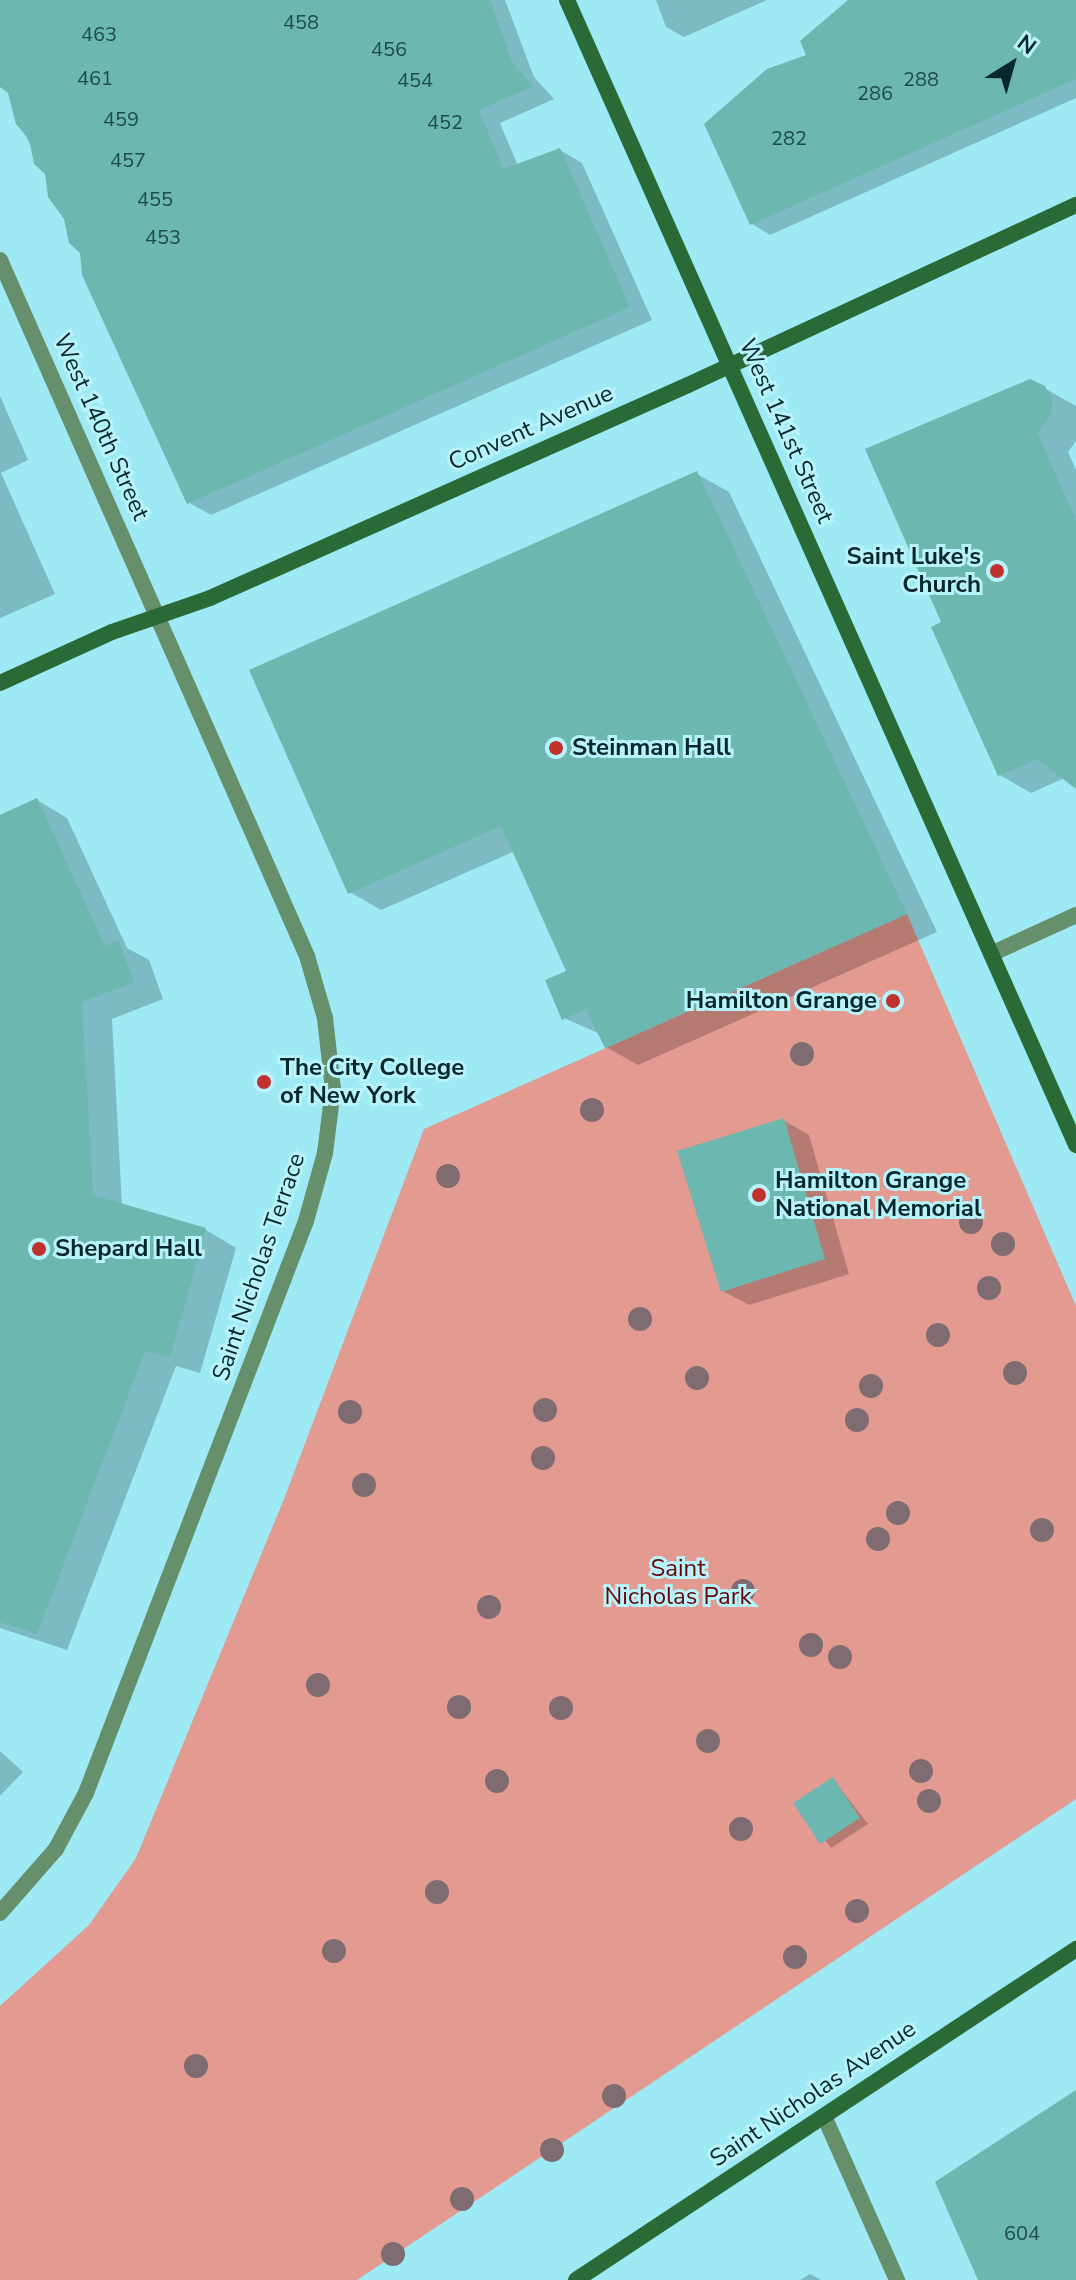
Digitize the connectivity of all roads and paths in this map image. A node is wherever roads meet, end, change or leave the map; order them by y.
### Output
1 (567, 0) edge
2 (1076, 205) edge
3 (0, 260) edge
4 (731, 366) junction
5 (159, 613) junction
6 (0, 683) edge
7 (1076, 915) edge
8 (991, 954) junction
9 (1076, 1145) edge
10 (0, 1913) edge
11 (1076, 1949) edge
12 (824, 2116) junction
13 (576, 2280) edge
14 (897, 2280) edge

1 - 4 street, West 141st Street
2 - 4 street, Convent Avenue
3 - 5 street, West 140th Street
4 - 5 street, Convent Avenue
4 - 8 street, West 141st Street
5 - 6 street, Convent Avenue
5 - 10 street, Saint Nicholas Terrace
7 - 8 street
8 - 9 street, West 141st Street
11 - 12 street, Saint Nicholas Avenue
12 - 13 street, Saint Nicholas Avenue
12 - 14 street

